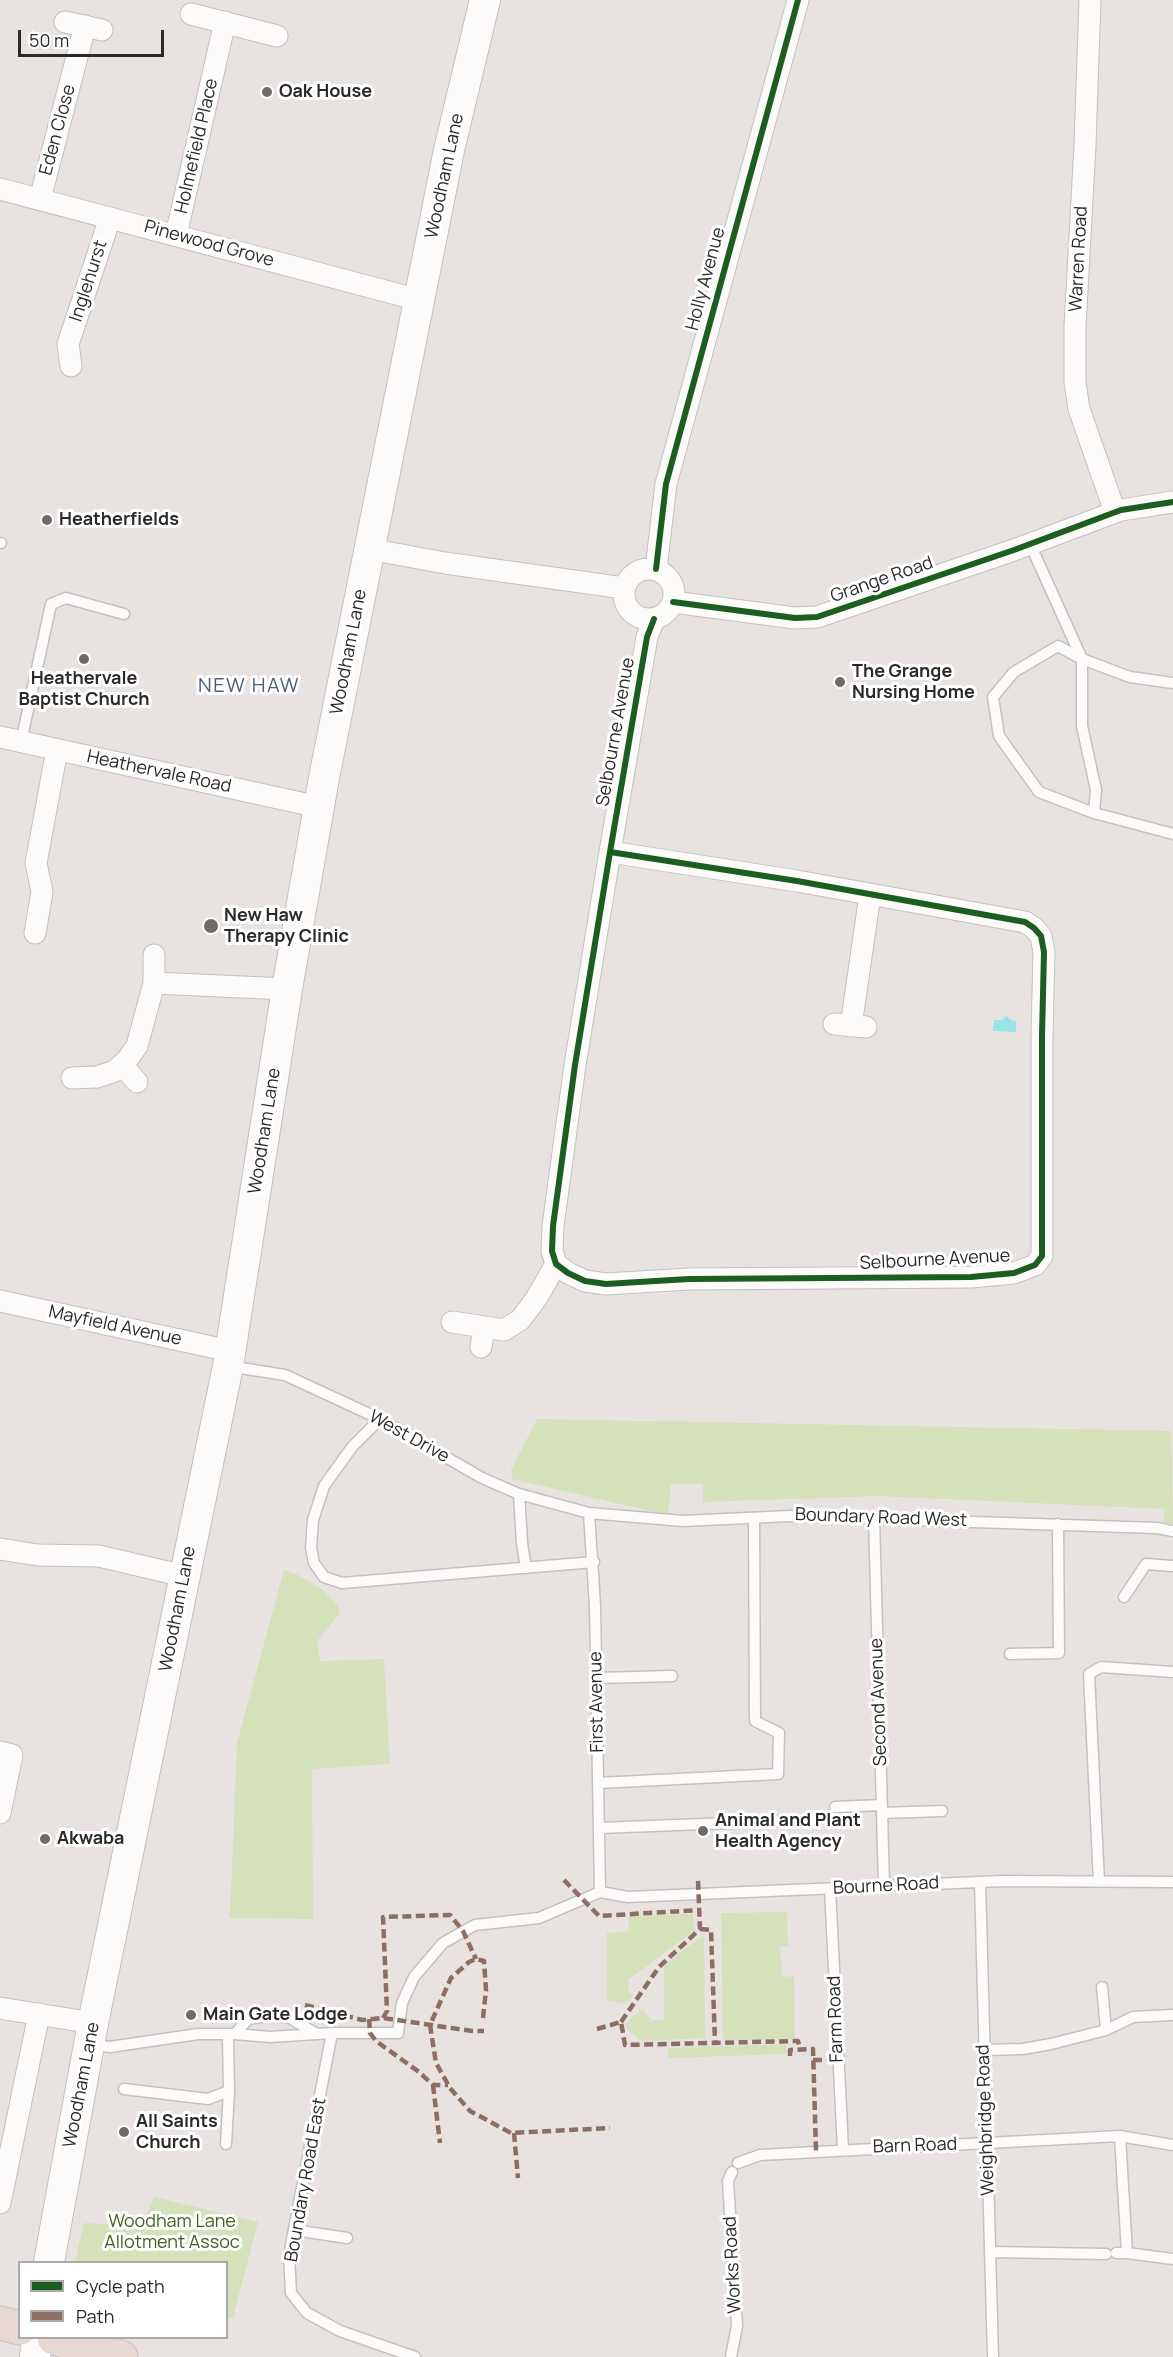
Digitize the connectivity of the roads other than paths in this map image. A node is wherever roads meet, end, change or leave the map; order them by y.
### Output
1 (485, 0) edge
2 (798, 0) edge
3 (1090, 0) edge
4 (191, 14) dead end
5 (225, 22) junction
6 (84, 26) dead end
7 (277, 36) dead end
8 (0, 189) edge
9 (40, 199) junction
10 (110, 218) junction
11 (176, 235) junction
12 (419, 300) junction
13 (71, 366) dead end
14 (1173, 502) edge
15 (1115, 512) junction
16 (1030, 544) junction
17 (369, 549) junction
18 (656, 569) junction
19 (624, 588) junction
20 (673, 602) junction
21 (124, 614) dead end
22 (654, 619) junction
23 (1082, 659) junction
24 (1173, 683) edge
25 (0, 737) edge
26 (21, 742) junction
27 (57, 750) junction
28 (319, 807) junction
29 (1094, 813) junction
30 (1173, 834) edge
31 (610, 852) junction
32 (870, 895) junction
33 (35, 933) dead end
34 (154, 955) dead end
35 (154, 983) junction
36 (288, 989) junction
37 (850, 1026) dead end
38 (122, 1065) junction
39 (72, 1078) dead end
40 (138, 1082) dead end
41 (556, 1264) junction
42 (0, 1301) edge
43 (452, 1322) dead end
44 (229, 1358) junction
45 (380, 1419) junction
46 (519, 1494) junction
47 (589, 1513) junction
48 (874, 1517) junction
49 (754, 1519) junction
50 (1058, 1524) junction
51 (1173, 1531) edge
52 (0, 1550) edge
53 (594, 1562) junction
54 (1173, 1566) edge
55 (526, 1568) junction
56 (184, 1576) junction
57 (1124, 1597) dead end
58 (1010, 1654) dead end
59 (1173, 1672) edge
60 (672, 1676) dead end
61 (597, 1678) junction
62 (0, 1752) edge
63 (598, 1783) junction
64 (1, 1807) edge
65 (835, 1807) dead end
66 (882, 1808) junction
67 (942, 1811) dead end
68 (781, 1821) dead end
69 (599, 1828) junction
70 (980, 1882) junction
71 (1099, 1882) junction
72 (1173, 1882) edge
73 (884, 1886) junction
74 (830, 1889) junction
75 (600, 1892) junction
76 (1102, 1987) dead end
77 (0, 2008) edge
78 (39, 2014) junction
79 (1173, 2015) edge
80 (1106, 2030) junction
81 (332, 2033) junction
82 (91, 2034) junction
83 (231, 2034) junction
84 (317, 2034) junction
85 (984, 2050) junction
86 (124, 2089) dead end
87 (229, 2091) junction
88 (1120, 2136) junction
89 (987, 2143) junction
90 (226, 2144) dead end
91 (1173, 2145) edge
92 (843, 2149) junction
93 (0, 2203) edge
94 (294, 2230) junction
95 (347, 2238) dead end
96 (990, 2252) junction
97 (1116, 2253) junction
98 (1173, 2259) edge
99 (49, 2261) edge
100 (44, 2339) edge
101 (121, 2357) edge
102 (415, 2357) edge
103 (731, 2357) edge
104 (993, 2357) edge

1 - 12 main road, Woodham Lane
2 - 18 street, Holly Avenue
3 - 15 street, Warren Road
4 - 5 street
5 - 7 street
5 - 11 street, Holmefield Place
6 - 9 street, Eden Close
8 - 9 street, Pinewood Grove
9 - 10 street, Pinewood Grove
10 - 11 street, Pinewood Grove
10 - 13 street, Inglehurst
11 - 12 street, Pinewood Grove
12 - 17 main road, Woodham Lane
14 - 15 street, Grange Road
15 - 16 street, Grange Road
16 - 20 street, Grange Road
16 - 23 lane
17 - 19 street
17 - 28 main road, Woodham Lane
18 - 19 street
18 - 20 street
19 - 22 street
20 - 22 street
21 - 26 lane
22 - 31 street, Selbourne Avenue
23 - 24 lane
23 - 29 lane
23 - 29 lane
25 - 26 street, Heathervale Road
26 - 27 street, Heathervale Road
27 - 28 street, Heathervale Road
27 - 33 street
28 - 36 main road, Woodham Lane
29 - 30 lane
31 - 32 street, Selbourne Avenue
31 - 41 street, Selbourne Avenue
32 - 37 street
32 - 41 street, Selbourne Avenue
34 - 35 street
35 - 36 street
35 - 38 street
36 - 44 main road, Woodham Lane
38 - 39 street
38 - 40 street
41 - 43 street
42 - 44 street, Mayfield Avenue
44 - 45 lane, West Drive
44 - 56 main road, Woodham Lane
45 - 46 lane, West Drive
45 - 55 lane
46 - 47 lane, West Drive
46 - 55 lane
47 - 49 lane, Boundary Road West
47 - 53 lane, First Avenue
48 - 49 lane, Boundary Road West
48 - 50 lane, Boundary Road West
48 - 66 lane, Second Avenue
49 - 63 lane
50 - 51 lane, Boundary Road West
50 - 58 lane
52 - 56 street
53 - 55 lane
53 - 61 lane, First Avenue
54 - 57 lane
56 - 82 main road, Woodham Lane
59 - 71 lane
60 - 61 lane
61 - 63 lane, First Avenue
62 - 64 street
63 - 69 lane, First Avenue
65 - 66 lane
66 - 67 lane
66 - 73 lane, Second Avenue
68 - 69 lane
69 - 75 lane, First Avenue
70 - 71 lane, Bourne Road
70 - 73 lane, Bourne Road
70 - 85 lane, Weighbridge Road
71 - 72 lane, Bourne Road
73 - 74 lane, Bourne Road
74 - 75 lane, Bourne Road
74 - 92 lane, Farm Road
75 - 81 lane
76 - 80 lane
77 - 78 street
78 - 82 street
78 - 93 street
79 - 80 lane
80 - 85 lane
81 - 84 lane
81 - 94 lane, Boundary Road East
82 - 83 lane
82 - 99 main road, Woodham Lane
83 - 84 lane
83 - 84 lane
83 - 87 lane
85 - 89 lane, Weighbridge Road
86 - 87 lane
87 - 90 lane
88 - 89 lane, Barn Road
88 - 91 lane, Barn Road
88 - 97 lane
89 - 92 lane, Barn Road
89 - 96 lane, Weighbridge Road
92 - 103 lane, Works Road
94 - 95 lane
94 - 102 lane, Boundary Road East
96 - 97 lane
96 - 104 lane, Weighbridge Road
97 - 98 lane
100 - 101 highway

